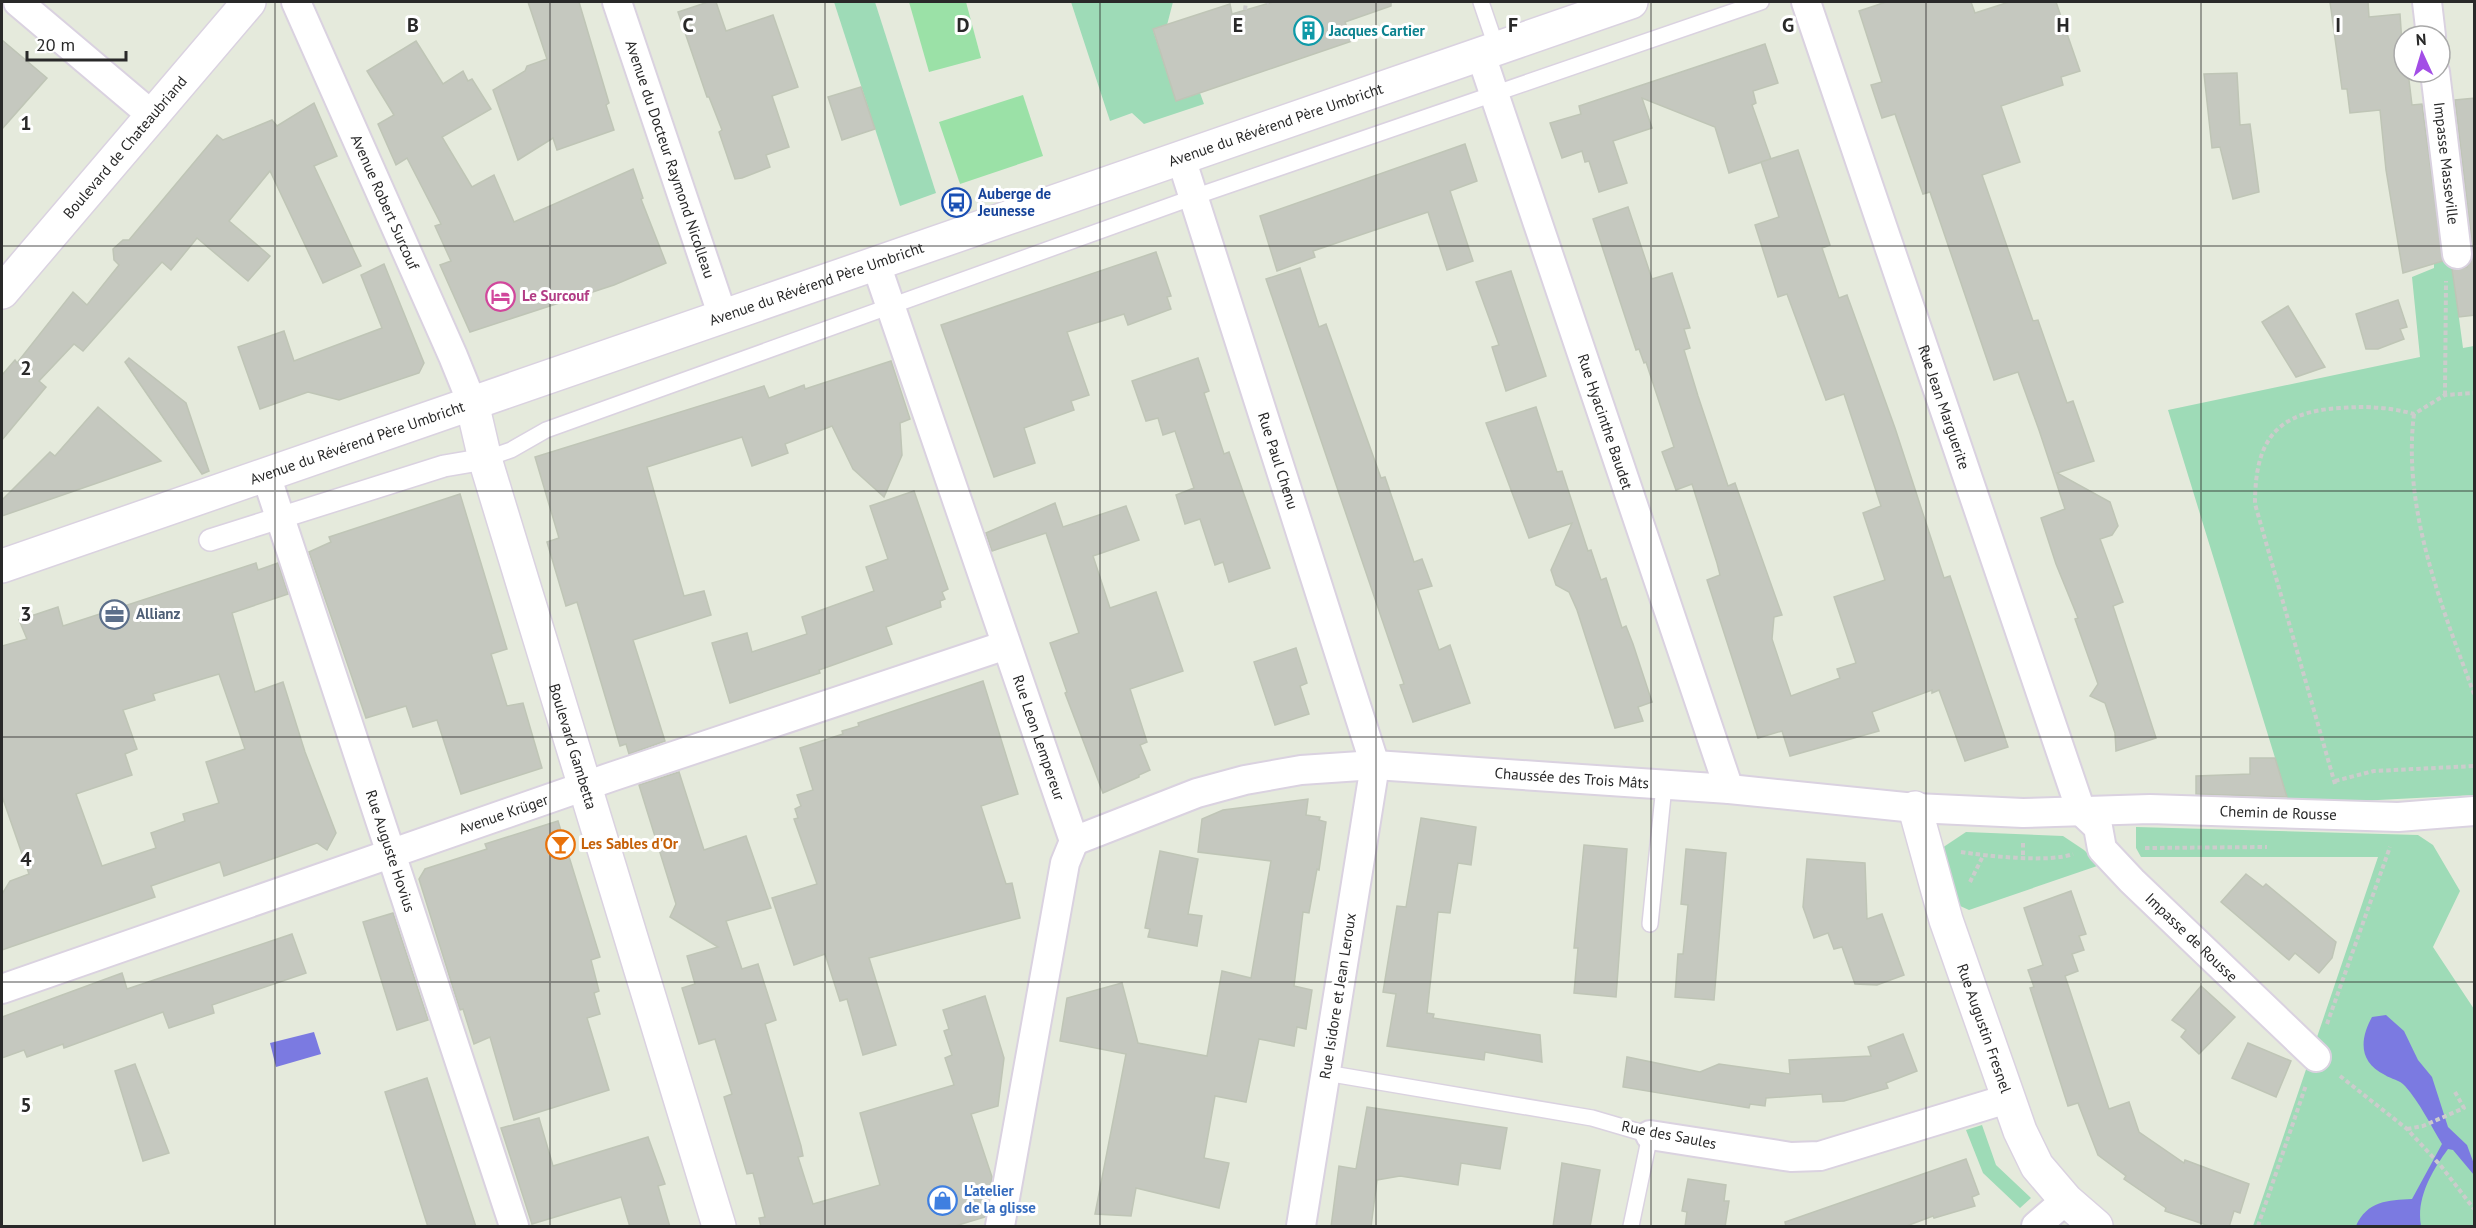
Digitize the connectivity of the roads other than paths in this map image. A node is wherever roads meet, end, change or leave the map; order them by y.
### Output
1 (18, 2) edge
2 (249, 2) edge
3 (296, 2) edge
4 (617, 2) edge
5 (1481, 2) edge
6 (1631, 2) edge
7 (1761, 2) edge
8 (1806, 2) edge
9 (2427, 2) edge
10 (2430, 24) edge
11 (1489, 52) junction
12 (2436, 84) edge
13 (1494, 94) junction
14 (154, 117) junction
15 (1181, 158) junction
16 (1194, 197) junction
17 (2457, 254) road end
18 (876, 264) junction
19 (2, 292) edge
20 (890, 304) junction
21 (723, 317) junction
22 (472, 404) junction
23 (485, 459) junction
24 (266, 475) junction
25 (281, 518) junction
26 (210, 540) dead end
27 (2, 566) edge
28 (1006, 645) junction
29 (1375, 765) junction
30 (586, 786) junction
31 (1664, 786) junction
32 (1729, 789) junction
33 (1915, 808) junction
34 (2081, 811) junction
35 (2474, 812) edge
36 (1074, 841) junction
37 (393, 853) junction
38 (1650, 924) dead end
39 (2, 989) edge
40 (2316, 1057) dead end
41 (1326, 1073) junction
42 (2007, 1099) junction
43 (1650, 1135) junction
44 (2066, 1200) junction
45 (514, 1227) edge
46 (719, 1227) edge
47 (1000, 1227) edge
48 (1300, 1227) edge
49 (1631, 1227) edge
50 (2036, 1227) edge
51 (2096, 1227) edge

1 - 14 street
2 - 14 main road, Boulevard de Chateaubriand
3 - 22 street, Avenue Robert Surcouf
4 - 21 street, Avenue du Docteur Raymond Nicolleau
5 - 11 lane
6 - 11 main road, Avenue du Révérend Père Umbricht
7 - 13 lane
8 - 34 street, Rue Jean Marguerite
9 - 10 street
11 - 13 street, Rue Hyacinthe Baudet
11 - 15 main road, Avenue du Révérend Père Umbricht
12 - 17 street, Impasse Masseville
13 - 16 lane
13 - 32 street, Rue Hyacinthe Baudet
14 - 19 main road, Boulevard de Chateaubriand
15 - 16 street, Rue Paul Chenu
15 - 18 main road, Avenue du Révérend Père Umbricht
16 - 20 lane
16 - 29 street, Rue Paul Chenu
18 - 20 street, Rue Leon Lempereur
18 - 21 main road, Avenue du Révérend Père Umbricht
20 - 23 lane
20 - 28 street, Rue Leon Lempereur
21 - 22 main road, Avenue du Révérend Père Umbricht
22 - 23 main road, Boulevard Gambetta
22 - 24 main road, Avenue du Révérend Père Umbricht
23 - 25 street
23 - 30 main road, Boulevard Gambetta
24 - 25 street, Rue Auguste Hovius
24 - 27 main road, Avenue du Révérend Père Umbricht
25 - 26 street
25 - 37 street, Rue Auguste Hovius
28 - 30 street, Avenue Krüger
28 - 36 street, Rue Leon Lempereur
29 - 31 street, Chaussée des Trois Mâts
29 - 36 street, Chaussée des Trois Mâts
29 - 41 street, Rue Isidore et Jean Leroux
30 - 37 street, Avenue Krüger
30 - 46 main road, Boulevard Gambetta
31 - 32 street, Chaussée des Trois Mâts
31 - 38 lane
32 - 33 street, Chaussée des Trois Mâts
33 - 34 street, Chaussée des Trois Mâts
33 - 42 main road, Rue Augustin Fresnel
34 - 35 street, Chemin de Rousse
34 - 40 street, Impasse de Rousse
36 - 47 street
37 - 39 street, Avenue Krüger
37 - 45 street, Rue Auguste Hovius
41 - 43 lane, Rue des Saules
41 - 48 street, Rue Isidore et Jean Leroux
42 - 43 street, Rue des Saules
42 - 44 main road, Rue Augustin Fresnel
43 - 49 lane
44 - 50 street
44 - 51 main road, Rue Augustin Fresnel

